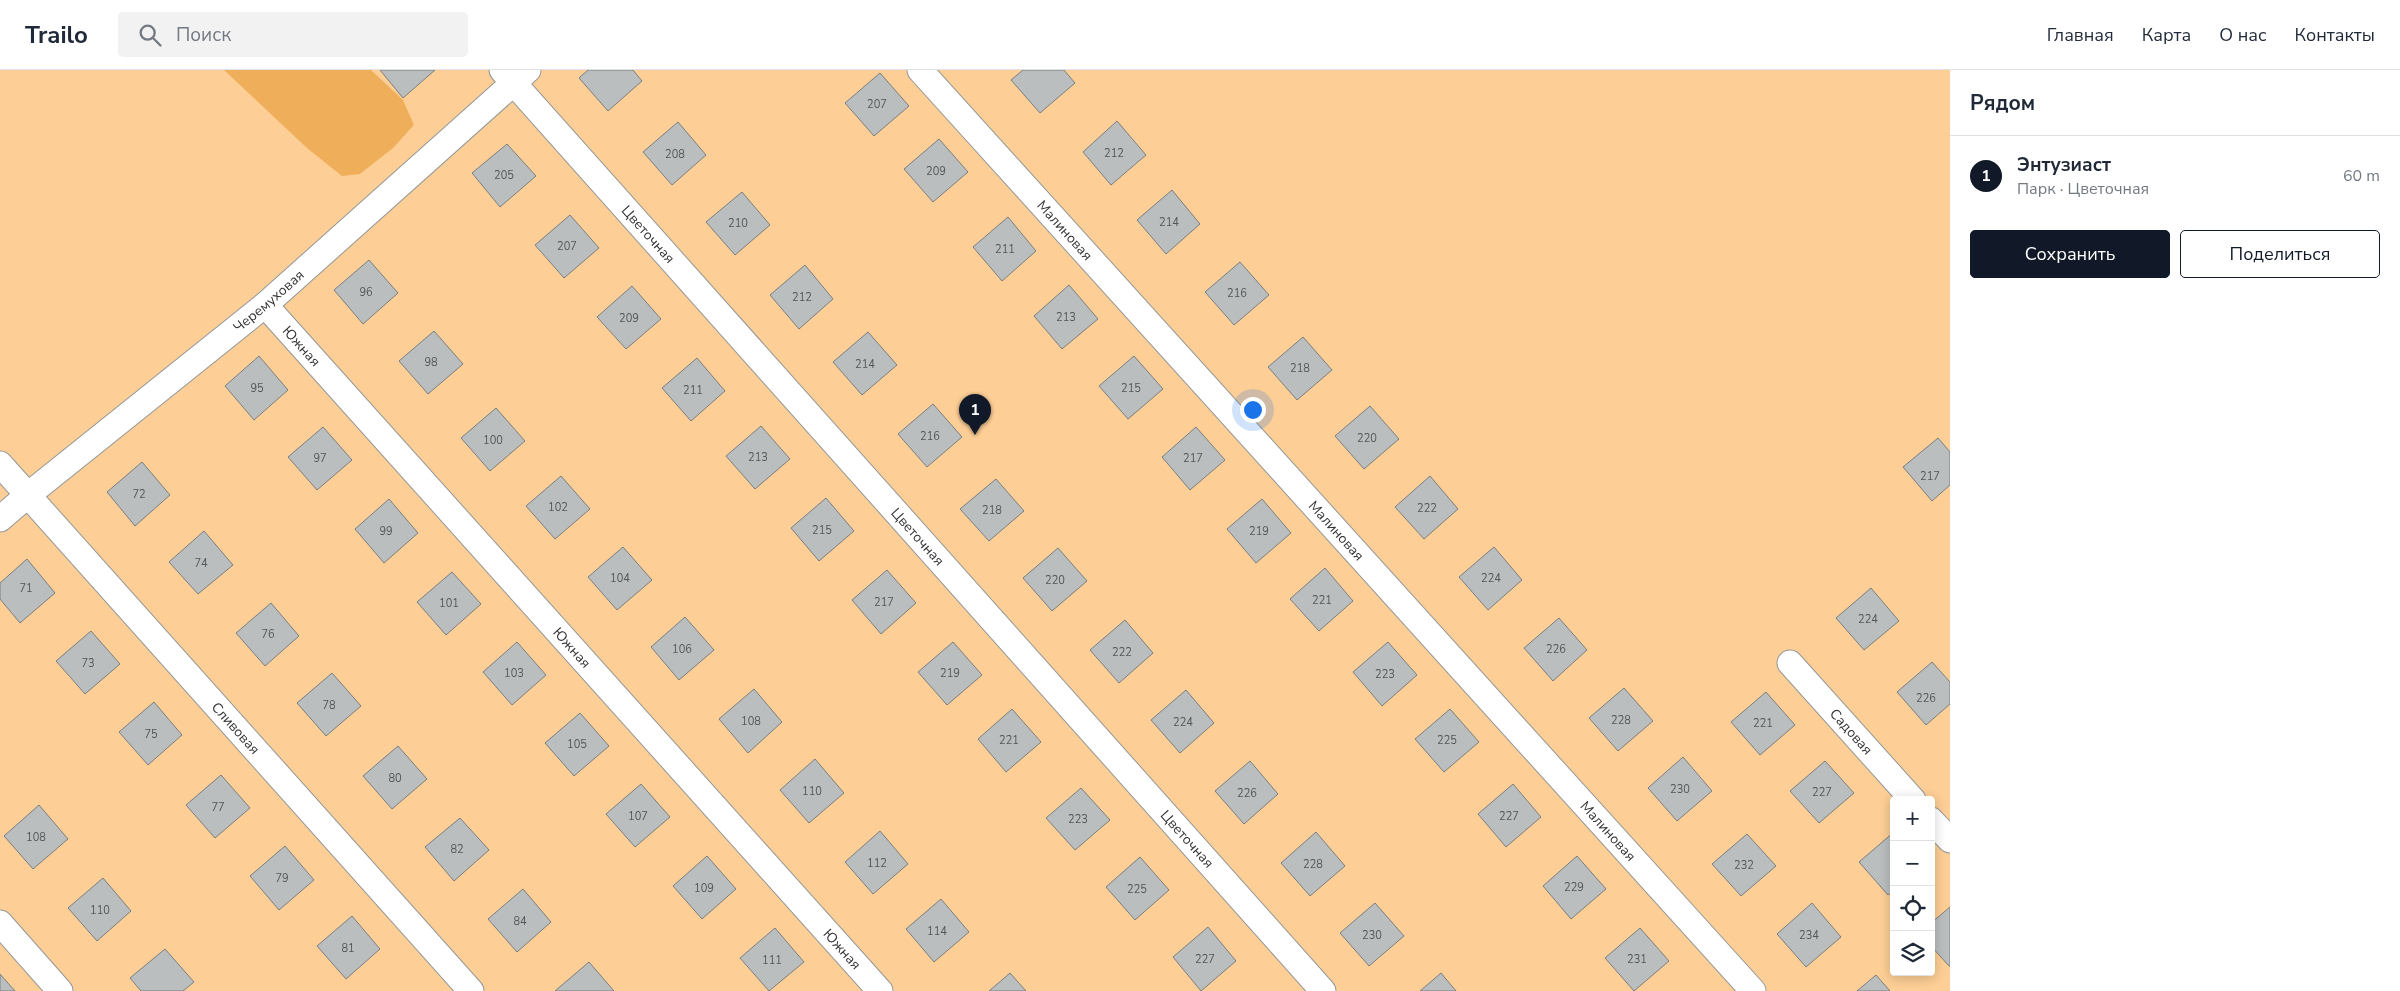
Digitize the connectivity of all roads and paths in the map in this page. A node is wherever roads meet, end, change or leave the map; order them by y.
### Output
1 (920, 70) edge
2 (514, 74) edge
3 (265, 305) junction
4 (0, 464) edge
5 (28, 495) junction
6 (0, 519) edge
7 (1790, 663) dead end
8 (1909, 796) edge
9 (1935, 824) edge
10 (1950, 840) edge
11 (0, 923) edge
12 (60, 991) edge
13 (471, 991) edge
14 (880, 991) edge
15 (1323, 991) edge
16 (1753, 991) edge

1 - 16 street, Малиновая
2 - 3 street, Черемуховая
2 - 15 street, Цветочная
3 - 5 street, Черемуховая
3 - 14 street, Южная
4 - 5 street, Сливовая
5 - 6 street, Черемуховая
5 - 13 street, Сливовая
7 - 8 street, Садовая
9 - 10 street
11 - 12 street

